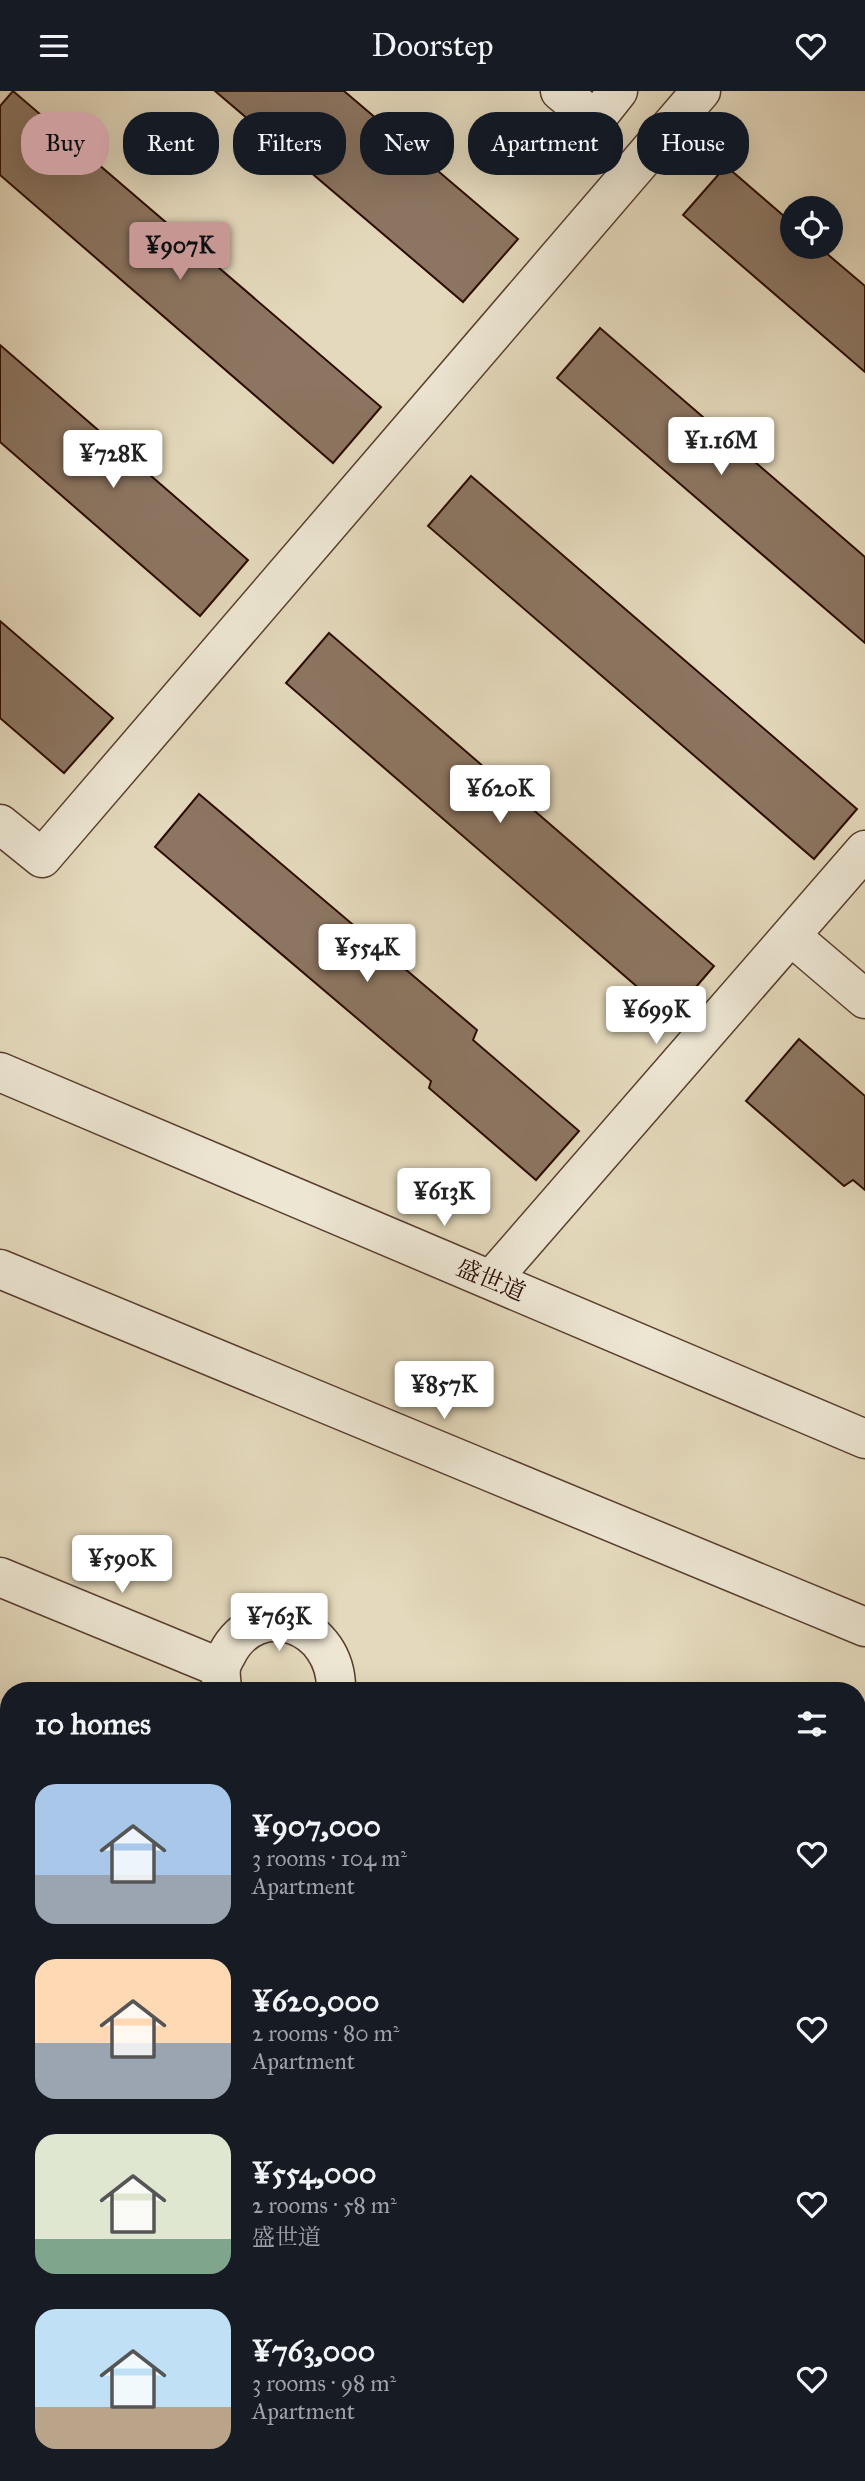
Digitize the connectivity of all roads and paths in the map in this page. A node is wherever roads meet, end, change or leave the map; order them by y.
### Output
1 (560, 91) edge
2 (618, 91) edge
3 (701, 91) edge
4 (0, 824) edge
5 (865, 850) edge
6 (791, 936) junction
7 (865, 999) edge
8 (0, 1072) edge
9 (0, 1269) edge
10 (491, 1280) junction
11 (865, 1439) edge
12 (0, 1577) edge
13 (865, 1627) edge
14 (221, 1679) edge
15 (336, 1682) edge

1 - 2 street
3 - 4 street
5 - 6 street
6 - 7 street
6 - 10 street
8 - 10 street, 盛世道
9 - 13 street
10 - 11 street, 盛世道
12 - 14 street
14 - 15 street

